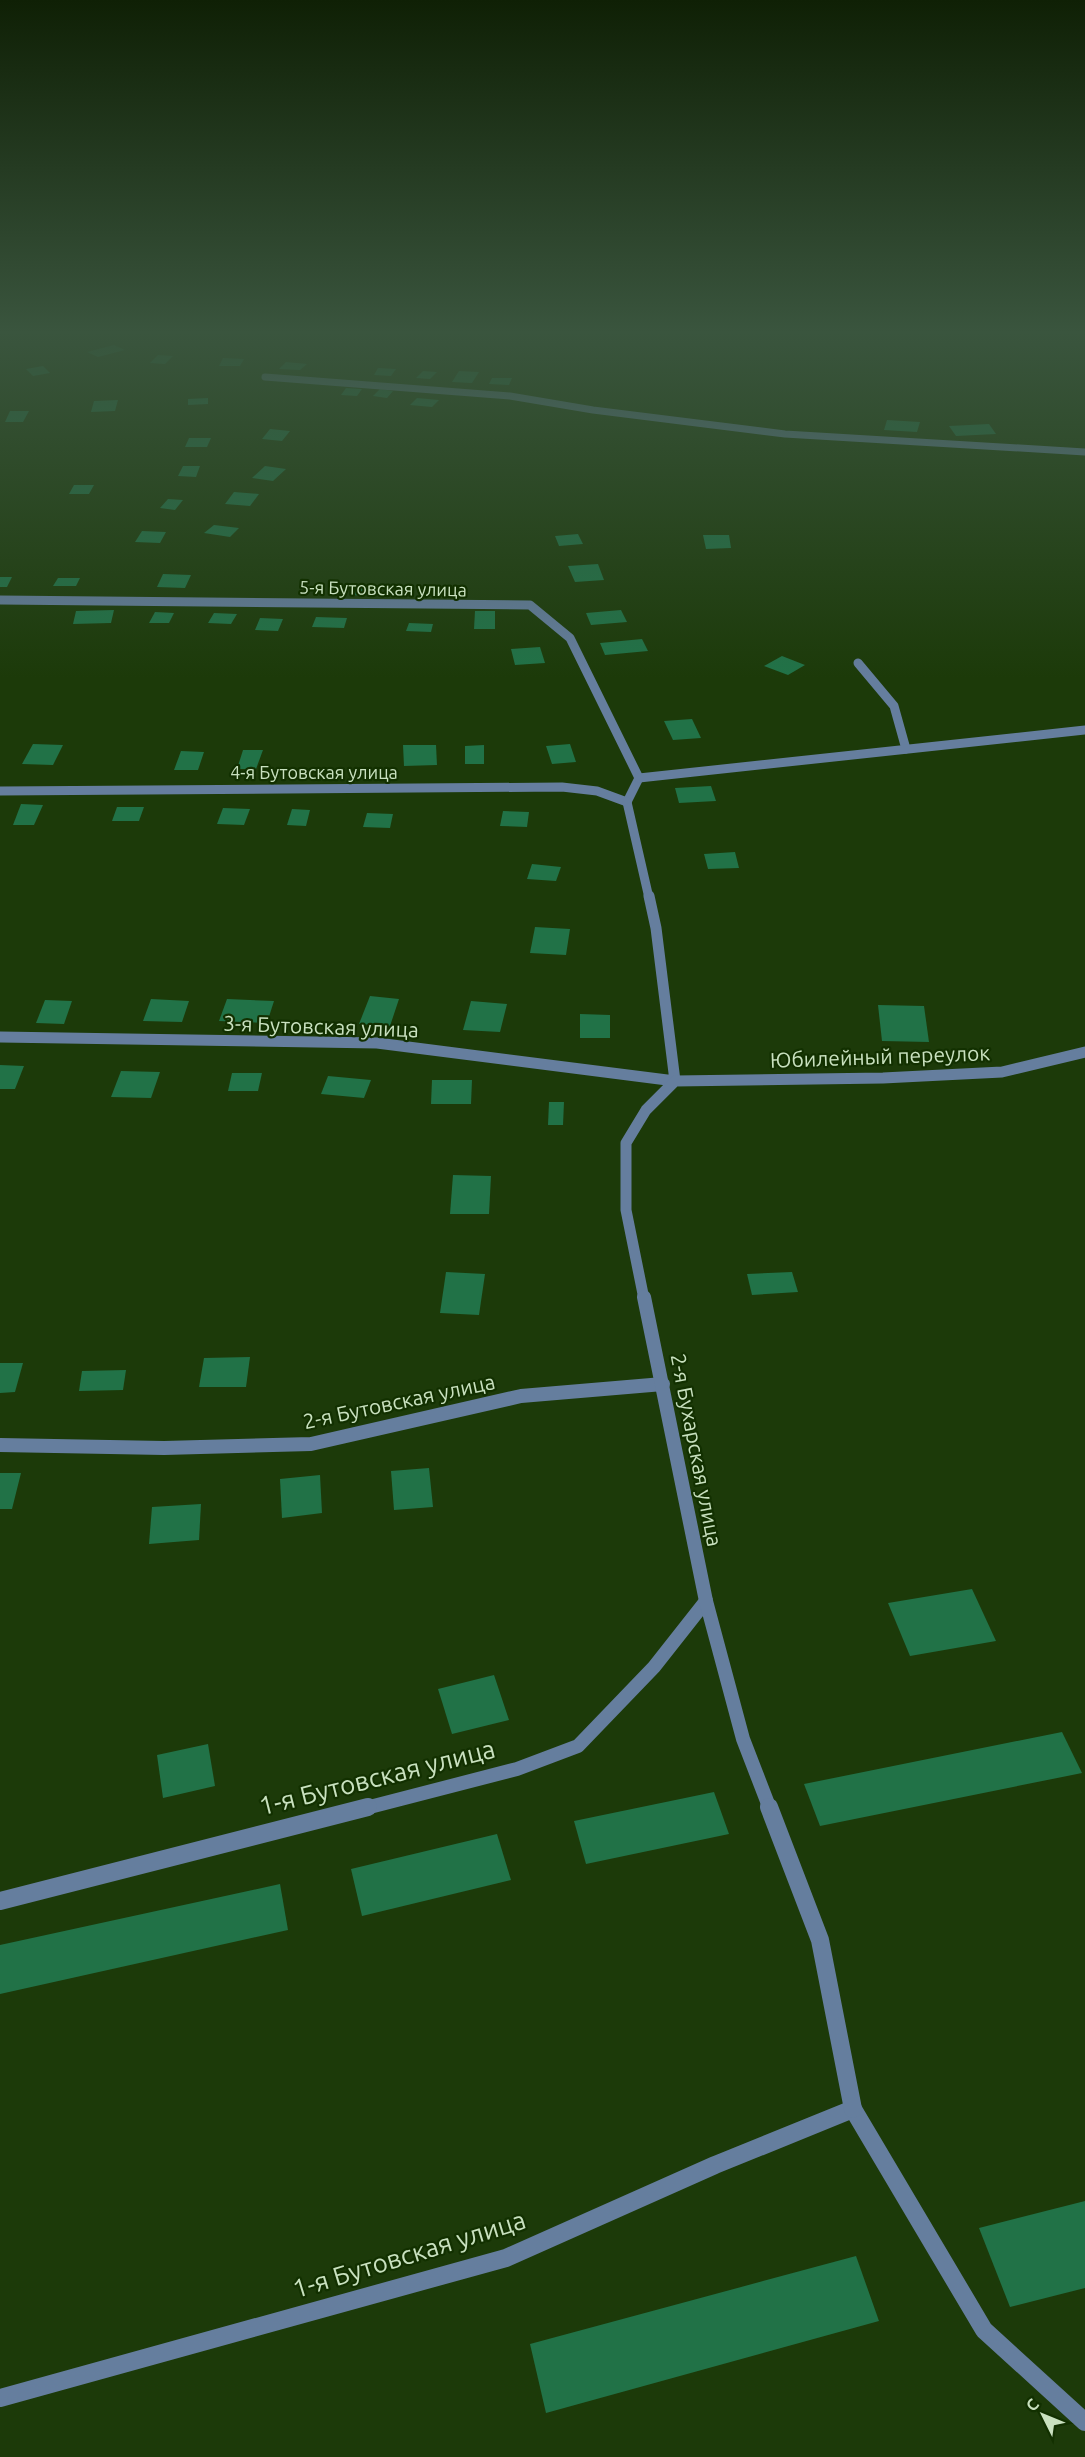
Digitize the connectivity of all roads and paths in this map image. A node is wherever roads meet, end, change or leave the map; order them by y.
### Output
1 (1029, 449) edge
2 (1085, 452) edge
3 (0, 600) edge
4 (858, 663) dead end
5 (1085, 730) edge
6 (906, 749) junction
7 (639, 778) junction
8 (0, 791) edge
9 (627, 802) junction
10 (0, 1037) edge
11 (1085, 1052) edge
12 (675, 1081) junction
13 (663, 1384) junction
14 (0, 1445) edge
15 (706, 1601) junction
16 (0, 1901) edge
17 (853, 2109) junction
18 (0, 2398) edge
19 (1085, 2422) edge

1 - 2 street
3 - 7 street, 5-я Бутовская улица
4 - 6 street
5 - 6 street
6 - 7 street
7 - 9 street
8 - 9 street, 4-я Бутовская улица
9 - 12 street
10 - 12 street, 3-я Бутовская улица
11 - 12 street, Юбилейный переулок
12 - 13 street, 2-я Бухарская улица
13 - 14 street, 2-я Бутовская улица
13 - 15 street, 2-я Бухарская улица
15 - 16 street, 1-я Бутовская улица
15 - 17 street, 2-я Бухарская улица
17 - 18 street, 1-я Бутовская улица
17 - 19 street, 2-я Бухарская улица

